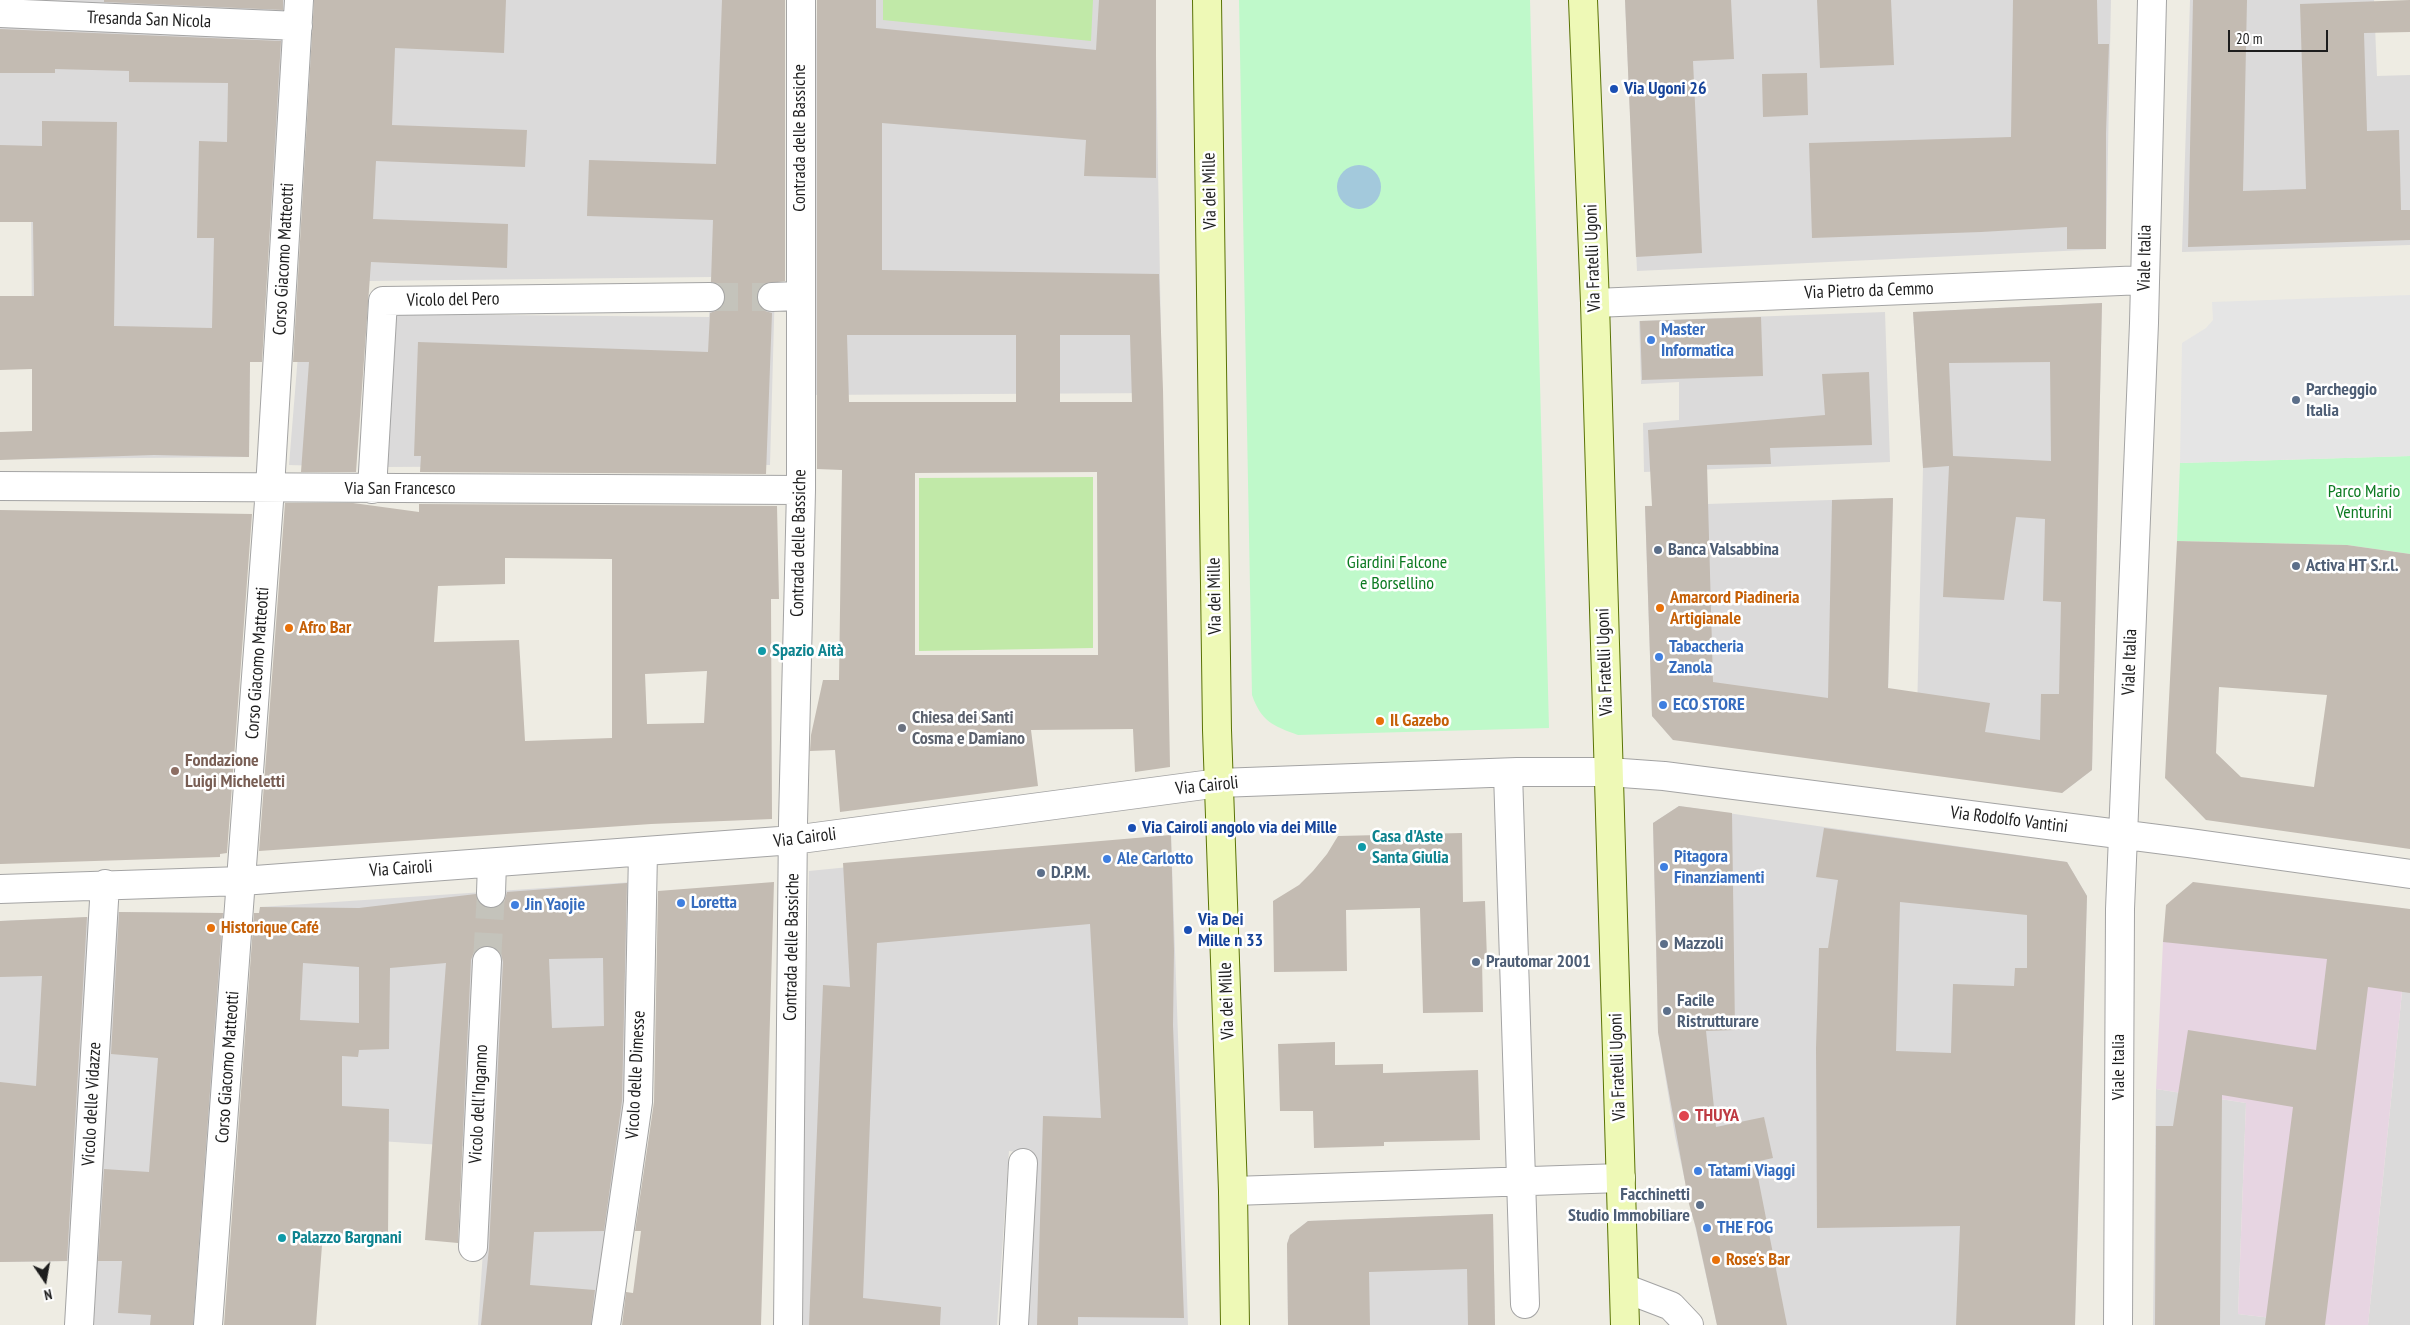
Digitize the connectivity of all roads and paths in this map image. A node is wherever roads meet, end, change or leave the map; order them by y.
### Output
1 (801, 0) edge
2 (1207, 0) edge
3 (1583, 0) edge
4 (2152, 0) edge
5 (85, 9) edge
6 (0, 13) edge
7 (298, 13) edge
8 (2144, 280) junction
9 (799, 296) junction
10 (710, 297) tunnel mouth
11 (772, 297) tunnel mouth
12 (1595, 303) junction
13 (0, 486) edge
14 (270, 488) junction
15 (372, 489) junction
16 (800, 490) junction
17 (1508, 772) junction
18 (1608, 772) junction
19 (1219, 783) junction
20 (2123, 834) junction
21 (793, 840) junction
22 (643, 852) junction
23 (492, 863) junction
24 (2410, 874) edge
25 (242, 881) junction
26 (105, 884) junction
27 (0, 889) edge
28 (491, 893) tunnel mouth
29 (487, 960) tunnel mouth
30 (1023, 1163) dead end
31 (1621, 1178) junction
32 (1523, 1182) junction
33 (1234, 1191) junction
34 (473, 1247) dead end
35 (1624, 1288) junction
36 (1525, 1304) dead end
37 (79, 1325) edge
38 (208, 1325) edge
39 (606, 1325) edge
40 (788, 1325) edge
41 (1014, 1325) edge
42 (1235, 1325) edge
43 (1625, 1325) edge
44 (1689, 1325) edge
45 (2118, 1325) edge

1 - 9 street, Contrada delle Bassiche
2 - 19 main road, Via dei Mille
3 - 12 main road, Via Fratelli Ugoni
4 - 8 street, Viale Italia
5 - 6 street, Tresanda San Nicola
5 - 7 street, Tresanda San Nicola
7 - 14 street, Corso Giacomo Matteotti
8 - 12 street, Via Pietro da Cemmo
8 - 20 street, Viale Italia
9 - 11 street
9 - 16 street, Contrada delle Bassiche
10 - 15 street, Vicolo del Pero
12 - 18 main road, Via Fratelli Ugoni
13 - 14 street, Via San Francesco
14 - 15 street, Via San Francesco
14 - 25 street, Corso Giacomo Matteotti
15 - 16 street, Via San Francesco
16 - 21 street, Contrada delle Bassiche
17 - 18 street, Via Cairoli
17 - 19 street, Via Cairoli
17 - 32 street
18 - 20 street, Via Rodolfo Vantini
18 - 31 main road, Via Fratelli Ugoni
19 - 21 street, Via Cairoli
19 - 33 main road, Via dei Mille
20 - 24 street, Via Rodolfo Vantini
20 - 45 street, Viale Italia
21 - 22 street, Via Cairoli
21 - 40 street, Contrada delle Bassiche
22 - 23 street, Via Cairoli
22 - 39 street, Vicolo delle Dimesse
23 - 25 street, Via Cairoli
23 - 28 street
25 - 26 street, Via Cairoli
25 - 38 street, Corso Giacomo Matteotti
26 - 27 street, Via Cairoli
26 - 37 street, Vicolo delle Vidazze
29 - 34 street, Vicolo dell'Inganno
30 - 41 street
31 - 32 street
31 - 35 main road, Via Fratelli Ugoni
32 - 33 street
32 - 36 street
33 - 42 main road, Via dei Mille
35 - 43 main road, Via Fratelli Ugoni
35 - 44 street

